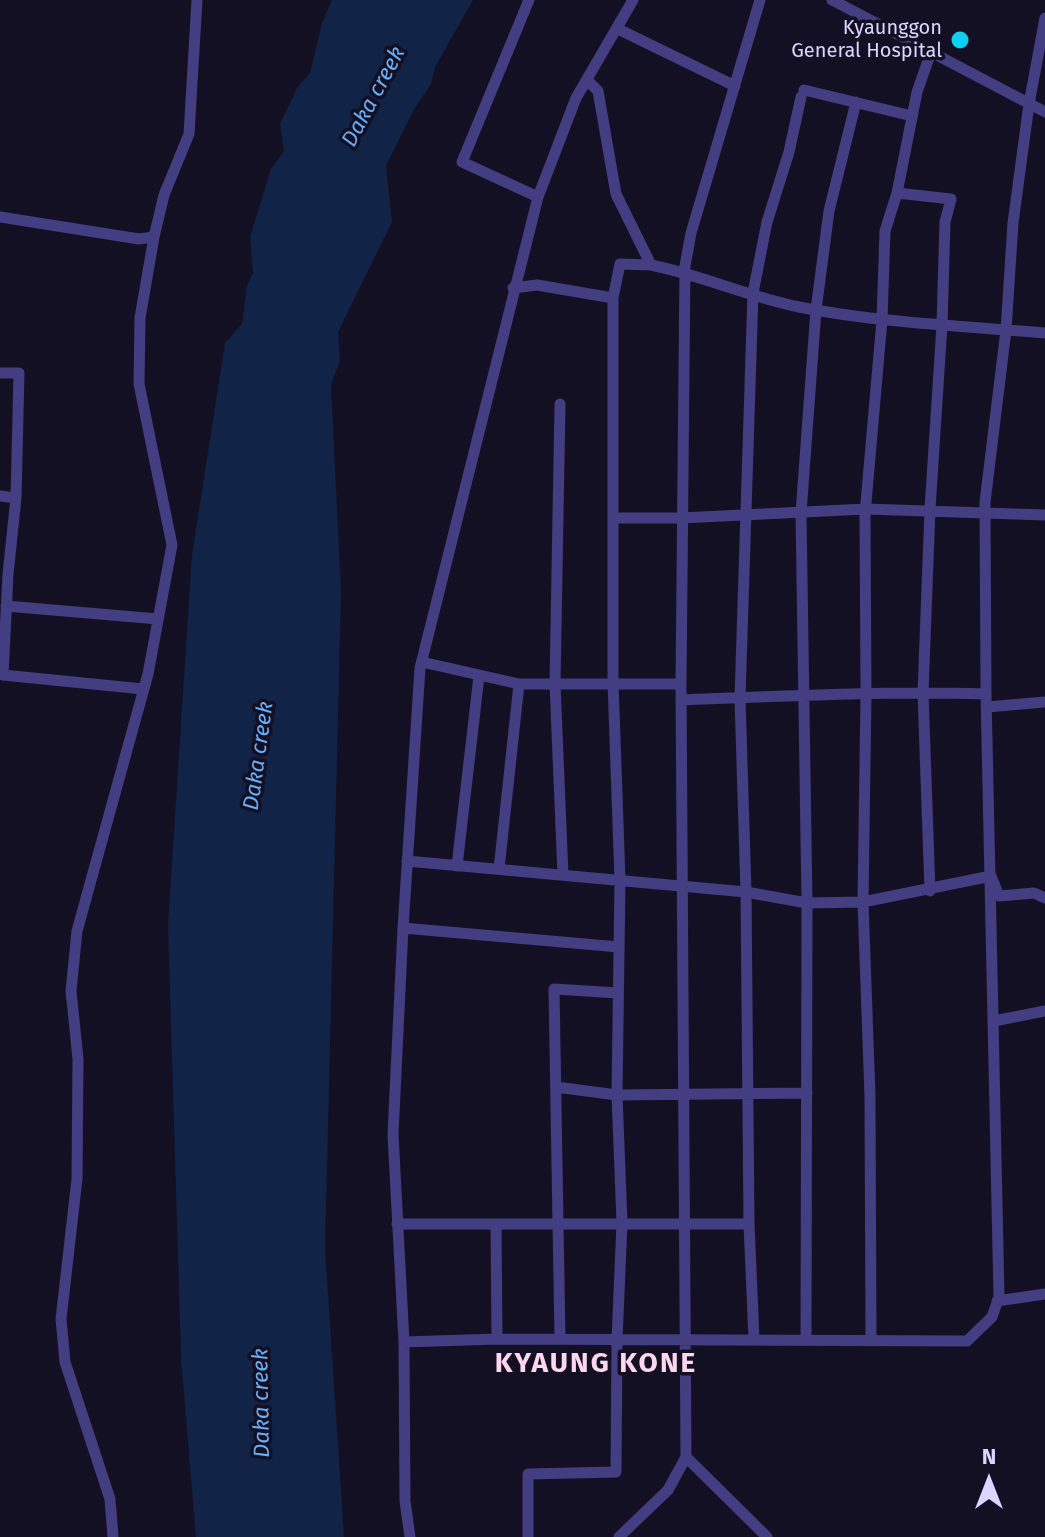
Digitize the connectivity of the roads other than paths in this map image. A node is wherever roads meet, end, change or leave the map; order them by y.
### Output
1 (197, 0) edge
2 (529, 0) edge
3 (633, 0) edge
4 (760, 0) edge
5 (832, 0) edge
6 (1045, 18) edge
7 (618, 29) junction
8 (931, 52) junction
9 (587, 80) junction
10 (735, 86) junction
11 (856, 102) junction
12 (1029, 104) junction
13 (1045, 112) edge
14 (912, 116) junction
15 (897, 193) junction
16 (538, 197) junction
17 (0, 217) edge
18 (154, 237) junction
19 (651, 265) junction
20 (685, 272) junction
21 (513, 288) junction
22 (753, 293) junction
23 (613, 298) junction
24 (816, 310) junction
25 (882, 320) junction
26 (942, 325) junction
27 (1006, 330) junction
28 (1045, 333) edge
29 (0, 373) edge
30 (560, 404) dead end
31 (0, 496) edge
32 (16, 498) junction
33 (866, 509) junction
34 (930, 509) junction
35 (985, 512) junction
36 (801, 513) junction
37 (746, 515) junction
38 (1045, 515) edge
39 (614, 518) junction
40 (681, 518) junction
41 (4, 574) edge
42 (6, 606) junction
43 (158, 619) junction
44 (422, 662) junction
45 (479, 676) junction
46 (613, 682) junction
47 (519, 684) junction
48 (555, 684) junction
49 (681, 684) junction
50 (143, 689) junction
51 (923, 693) junction
52 (866, 694) junction
53 (803, 695) junction
54 (740, 698) junction
55 (681, 700) junction
56 (987, 701) junction
57 (1045, 702) edge
58 (407, 861) junction
59 (457, 866) junction
60 (499, 869) junction
61 (563, 875) junction
62 (991, 876) junction
63 (620, 880) junction
64 (683, 886) junction
65 (930, 891) junction
66 (746, 892) junction
67 (1045, 898) edge
68 (863, 902) junction
69 (807, 903) junction
70 (403, 928) junction
71 (619, 947) junction
72 (618, 993) junction
73 (1045, 1011) edge
74 (994, 1021) junction
75 (556, 1087) junction
76 (748, 1092) junction
77 (684, 1093) junction
78 (807, 1093) junction
79 (617, 1095) junction
80 (622, 1223) junction
81 (397, 1224) junction
82 (557, 1224) junction
83 (749, 1224) junction
84 (496, 1225) junction
85 (685, 1225) junction
86 (1045, 1294) edge
87 (997, 1301) junction
88 (806, 1338) junction
89 (497, 1339) junction
90 (560, 1339) junction
91 (754, 1339) junction
92 (871, 1339) junction
93 (617, 1340) junction
94 (686, 1340) junction
95 (404, 1342) junction
96 (686, 1457) junction
97 (113, 1537) edge
98 (410, 1537) edge
99 (528, 1537) edge
100 (619, 1537) edge
101 (767, 1537) edge

1 - 18 street
2 - 16 street
3 - 7 street
4 - 10 street
5 - 8 street
6 - 12 street
7 - 9 street
7 - 10 street
8 - 12 street
8 - 14 street
9 - 16 street
9 - 19 street
10 - 20 street
11 - 14 street
11 - 22 street
11 - 24 street
12 - 13 street
12 - 27 street
14 - 15 street
15 - 25 street
15 - 26 street
16 - 21 street
17 - 18 street
18 - 43 street
19 - 20 street
19 - 23 street
20 - 22 street
20 - 40 street
21 - 23 street
21 - 44 street
22 - 24 street
22 - 37 street
23 - 39 street
24 - 25 street
24 - 36 street
25 - 26 street
25 - 33 street
26 - 27 street
26 - 34 street
27 - 28 street
27 - 35 street
29 - 32 street
30 - 48 street
31 - 32 street
32 - 41 street
33 - 34 street
33 - 36 street
33 - 52 street
34 - 35 street
34 - 51 street
35 - 38 street
35 - 56 street
36 - 37 street
36 - 53 street
37 - 40 street
37 - 54 street
39 - 40 street
39 - 46 street
40 - 49 street
41 - 42 street
42 - 43 street
42 - 50 street
43 - 50 street
44 - 45 street
44 - 58 street
45 - 47 street
45 - 59 street
46 - 48 street
46 - 49 street
46 - 63 street
47 - 48 street
47 - 60 street
48 - 61 street
49 - 55 street
50 - 97 street
51 - 52 street
51 - 56 street
51 - 65 street
52 - 53 street
52 - 68 street
53 - 54 street
53 - 69 street
54 - 55 street
54 - 66 street
55 - 64 street
56 - 57 street
56 - 62 street
58 - 59 street
58 - 70 street
59 - 60 street
60 - 61 street
61 - 63 street
62 - 65 street
62 - 67 street
62 - 74 street
63 - 64 street
63 - 71 street
64 - 66 street
64 - 77 street
65 - 68 street
66 - 69 street
66 - 76 street
68 - 69 street
68 - 92 street
69 - 78 street
70 - 71 street
70 - 81 street
71 - 72 street
72 - 75 street
72 - 79 street
73 - 74 street
74 - 87 street
75 - 79 street
75 - 82 street
76 - 77 street
76 - 78 street
76 - 83 street
77 - 79 street
77 - 85 street
78 - 88 street
79 - 80 street
80 - 82 street
80 - 85 street
80 - 93 street
81 - 84 street
81 - 95 street
82 - 84 street
82 - 90 street
83 - 85 street
83 - 91 street
84 - 89 street
85 - 94 street
86 - 87 street
87 - 92 street
88 - 91 street
88 - 92 street
89 - 90 street
89 - 95 street
90 - 93 street
91 - 94 street
93 - 94 street
93 - 99 street
94 - 96 street
95 - 98 street
96 - 100 street
96 - 101 street

